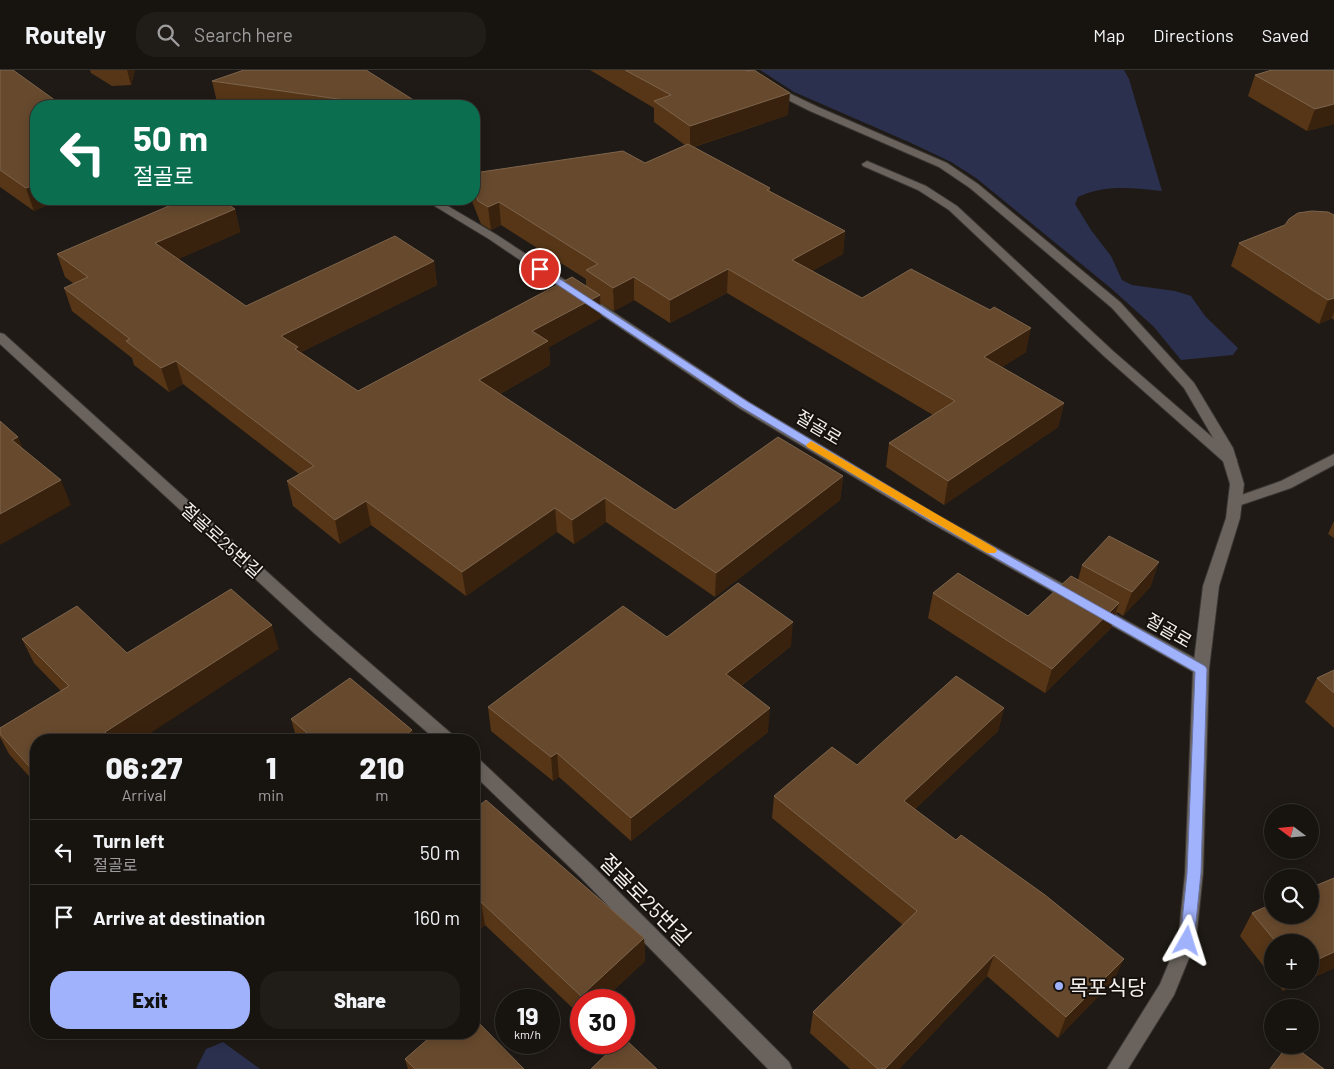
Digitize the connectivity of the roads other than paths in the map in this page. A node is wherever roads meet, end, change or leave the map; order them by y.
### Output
1 (747, 70) edge
2 (866, 164) dead end
3 (439, 205) edge
4 (0, 337) edge
5 (1334, 459) edge
6 (1230, 460) junction
7 (1236, 502) junction
8 (1201, 669) junction
9 (440, 734) edge
10 (480, 771) edge
11 (782, 1069) edge
12 (1117, 1069) edge

1 - 6 street, 절골로
2 - 6 street
3 - 8 street, 절골로
4 - 9 street, 절골로25번길
5 - 7 street
6 - 7 street, 절골로
7 - 8 street, 절골로
8 - 12 street, 절골로
10 - 11 street, 절골로25번길

